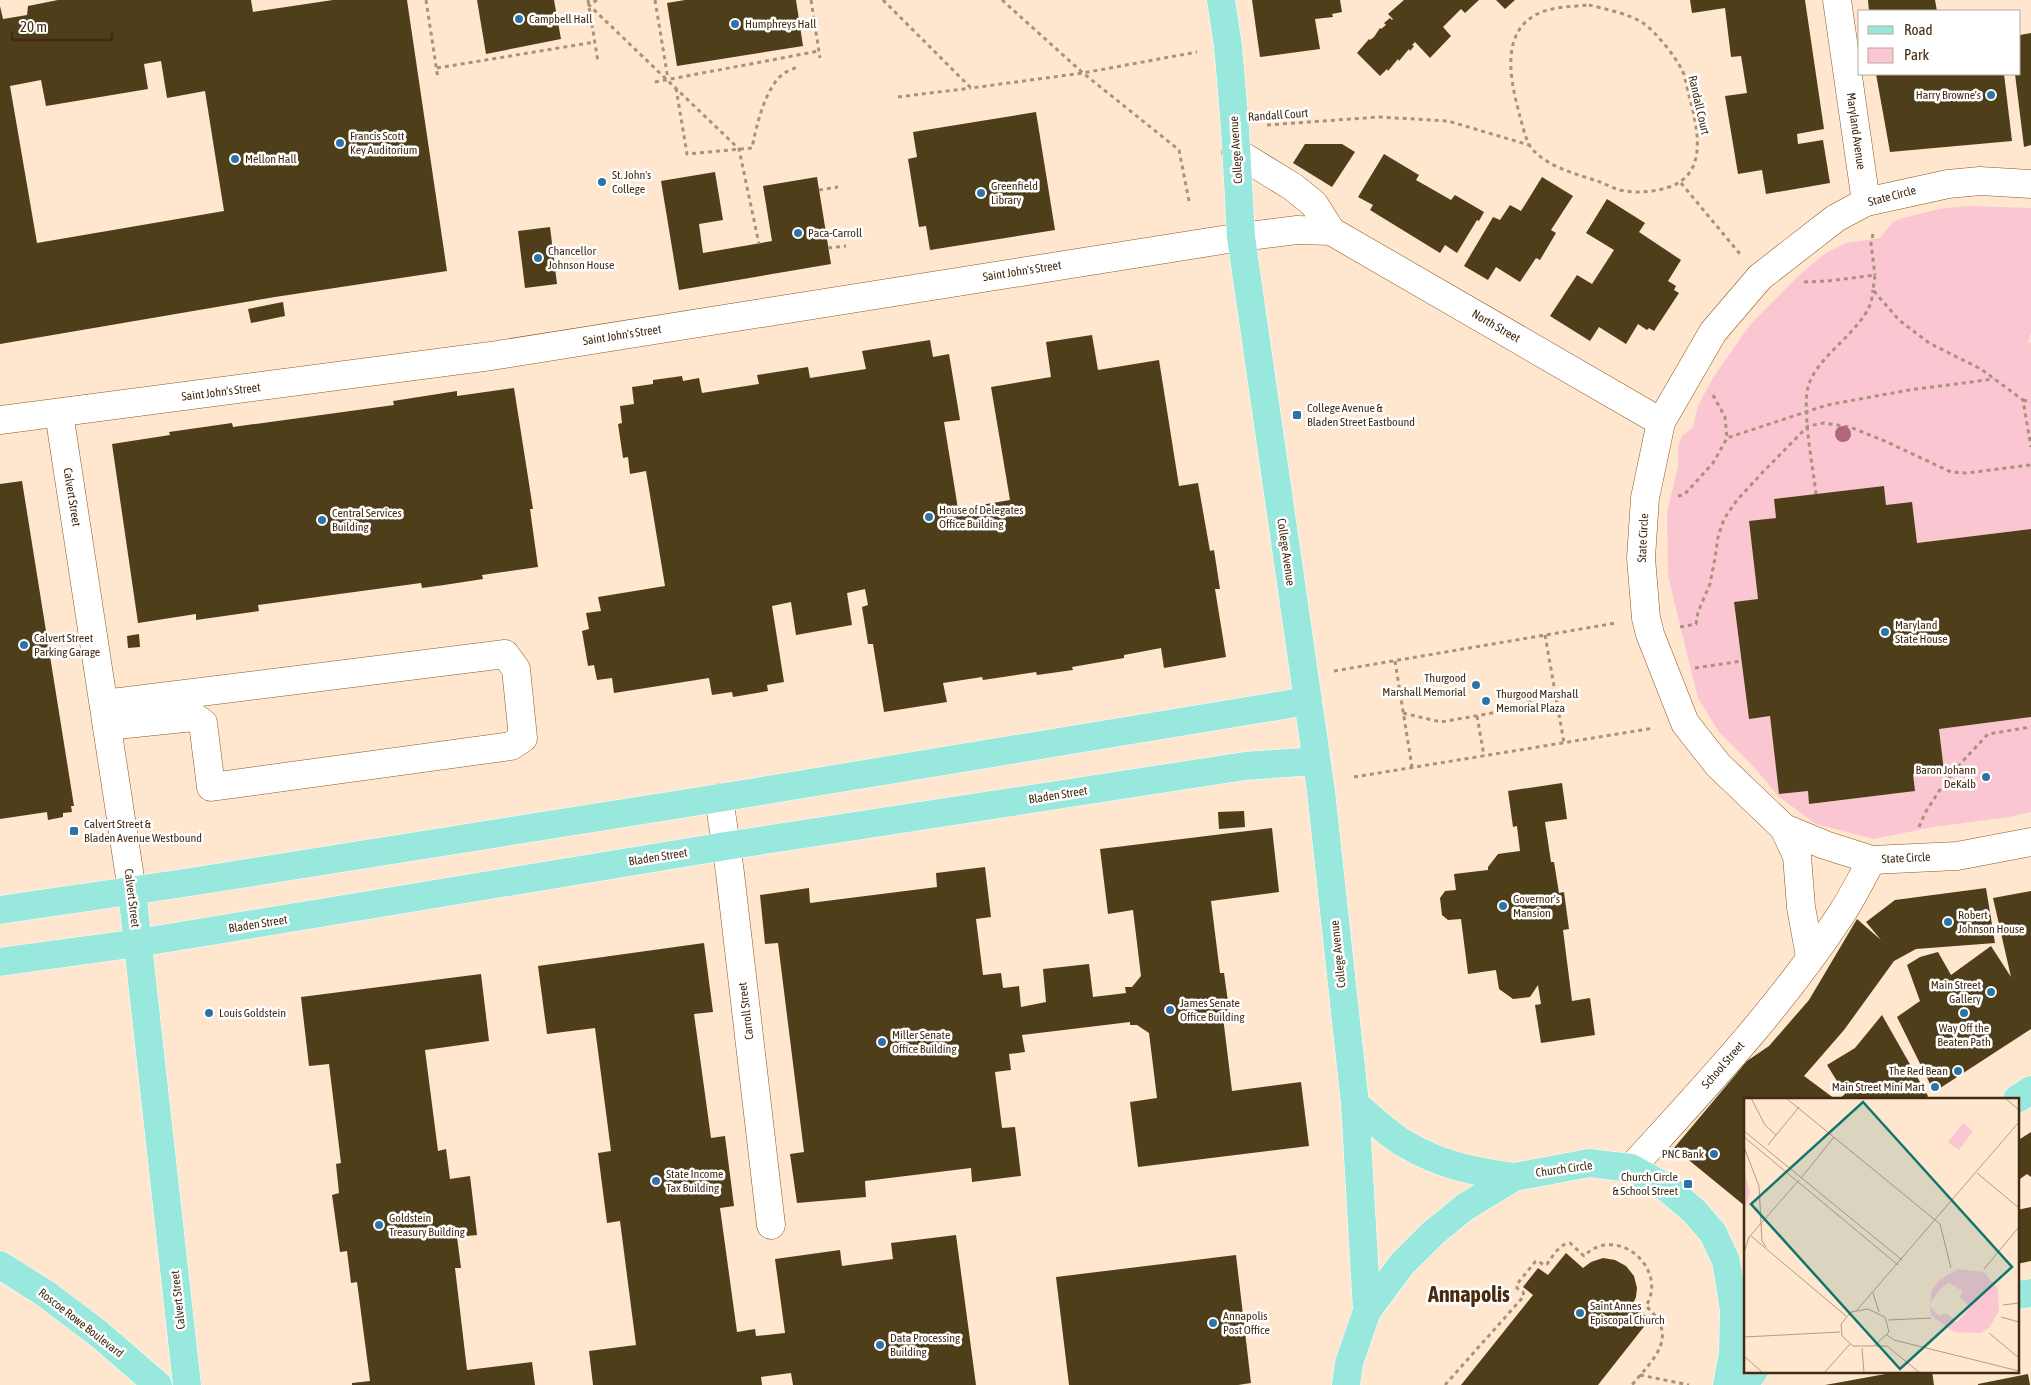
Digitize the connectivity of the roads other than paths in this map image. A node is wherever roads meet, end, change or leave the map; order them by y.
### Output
1 (1221, 0) edge
2 (1837, 0) edge
3 (1236, 140) junction
4 (2031, 184) edge
5 (1866, 202) junction
6 (1331, 231) junction
7 (1241, 237) junction
8 (59, 413) junction
9 (0, 420) edge
10 (1661, 422) junction
11 (1306, 688) junction
12 (105, 715) junction
13 (1316, 761) junction
14 (719, 798) junction
15 (1784, 828) junction
16 (2031, 842) edge
17 (726, 846) junction
18 (1872, 860) junction
19 (132, 891) junction
20 (0, 910) edge
21 (138, 943) junction
22 (1810, 957) junction
23 (0, 962) edge
24 (2031, 1090) edge
25 (2018, 1098) edge
26 (1355, 1104) junction
27 (1631, 1168) junction
28 (1514, 1177) junction
29 (771, 1224) dead end
30 (1735, 1261) edge
31 (0, 1265) edge
32 (2031, 1293) edge
33 (2018, 1295) edge
34 (1367, 1312) junction
35 (1753, 1372) edge
36 (158, 1385) edge
37 (187, 1385) edge
38 (1346, 1385) edge
39 (1727, 1385) edge
40 (1743, 1385) edge

1 - 3 main road, College Avenue
2 - 5 street, Maryland Avenue
3 - 6 street, North Street
3 - 7 main road, College Avenue
4 - 5 street, State Circle
5 - 10 street, State Circle
6 - 7 street, North Street
6 - 10 street, North Street
7 - 8 street, Saint John's Street
7 - 11 main road, College Avenue
8 - 9 street, Saint John's Street
8 - 12 street, Calvert Street
10 - 15 street, State Circle
11 - 13 main road, College Avenue
11 - 14 main road
12 - 12 street
12 - 19 street, Calvert Street
13 - 17 main road, Bladen Street
13 - 26 main road, College Avenue
14 - 17 street, Carroll Street
14 - 19 main road
15 - 18 street, State Circle
15 - 22 street
16 - 18 street, State Circle
17 - 21 main road, Bladen Street
17 - 29 street, Carroll Street
18 - 22 street, School Street
19 - 20 main road
19 - 21 main road, Calvert Street
21 - 23 main road, Bladen Street
21 - 37 main road, Calvert Street
22 - 27 street, School Street
24 - 25 main road
26 - 28 main road
26 - 34 main road, College Avenue
27 - 28 main road, Church Circle
27 - 30 main road, Church Circle
28 - 34 main road, Church Circle
30 - 39 main road, Church Circle
31 - 36 main road, Roscoe Rowe Boulevard
32 - 33 main road
34 - 38 main road, Church Circle
35 - 40 main road

